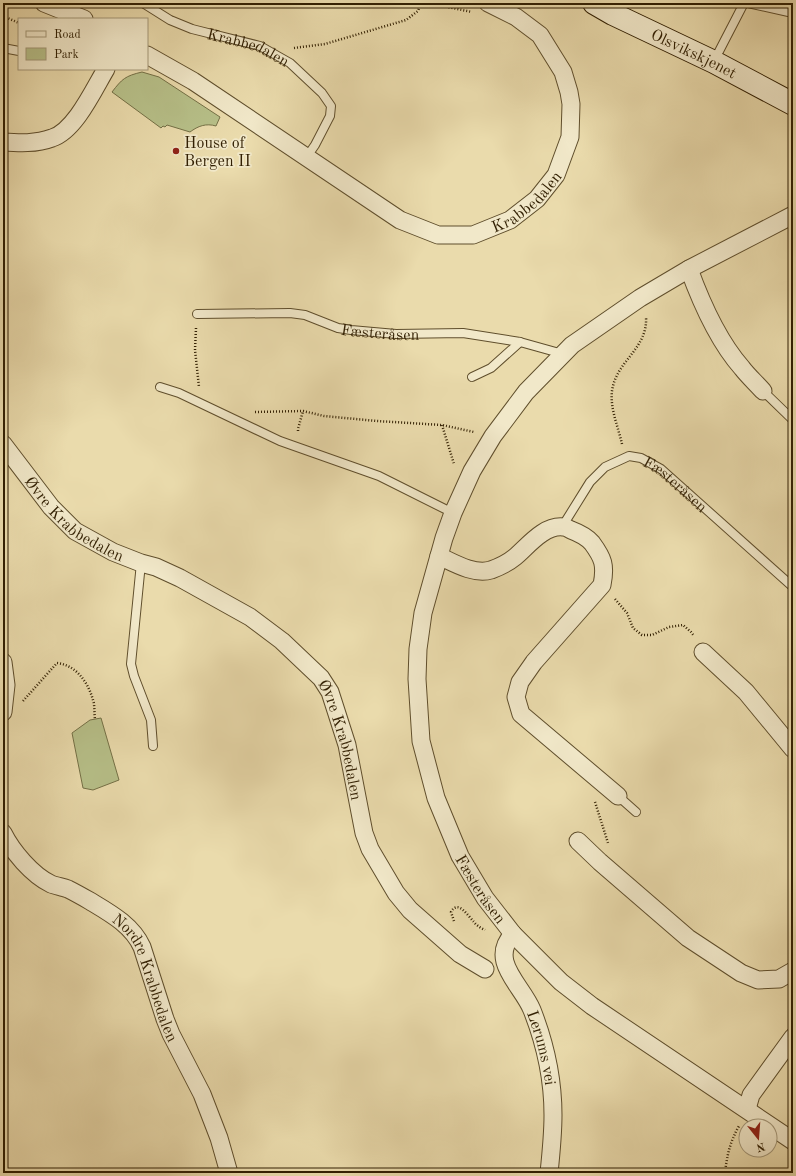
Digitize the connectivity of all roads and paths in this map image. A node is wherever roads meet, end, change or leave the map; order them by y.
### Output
1 (5, 3) edge
2 (44, 3) edge
3 (143, 3) edge
4 (421, 3) edge
5 (428, 3) edge
6 (594, 3) edge
7 (744, 3) edge
8 (748, 3) edge
9 (482, 8) edge
10 (793, 13) edge
11 (3, 16) edge
12 (82, 18) edge
13 (18, 23) edge
14 (3, 48) edge
15 (288, 49) dead end
16 (18, 51) edge
17 (148, 56) edge
18 (714, 62) junction
19 (101, 71) edge
20 (793, 104) edge
21 (3, 142) edge
22 (306, 158) junction
23 (793, 215) edge
24 (689, 269) junction
25 (197, 314) joint
26 (646, 314) dead end
27 (520, 342) junction
28 (564, 355) junction
29 (472, 377) dead end
30 (160, 387) dead end
31 (763, 391) joint
32 (202, 392) dead end
33 (303, 411) junction
34 (250, 412) dead end
35 (793, 420) edge
36 (442, 425) junction
37 (493, 436) junction
38 (3, 444) edge
39 (303, 448) junction
40 (626, 458) junction
41 (454, 466) dead end
42 (453, 514) junction
43 (562, 527) junction
44 (439, 556) junction
45 (141, 563) junction
46 (602, 584) junction
47 (793, 586) edge
48 (703, 652) joint
49 (3, 662) edge
50 (20, 702) dead end
51 (3, 712) edge
52 (95, 719) dead end
53 (152, 746) dead end
54 (793, 749) edge
55 (582, 766) junction
56 (618, 796) joint
57 (636, 812) dead end
58 (3, 833) edge
59 (578, 841) dead end
60 (600, 862) junction
61 (454, 923) dead end
62 (513, 934) junction
63 (485, 969) dead end
64 (793, 971) edge
65 (793, 1037) edge
66 (747, 1109) junction
67 (793, 1141) edge
68 (229, 1173) edge
69 (549, 1173) edge
70 (725, 1173) edge

1 - 11 path
2 - 12 street
3 - 22 lane, Krabbedalen
4 - 15 path
5 - 9 path
6 - 18 main road, Olsvikskjenet
7 - 18 lane
8 - 10 lane
9 - 22 street, Krabbedalen
11 - 13 path
14 - 16 lane
17 - 22 street, Krabbedalen
18 - 20 main road, Olsvikskjenet
19 - 21 street
23 - 24 street, Fæsteråsen
24 - 28 street, Fæsteråsen
24 - 31 street
25 - 27 lane, Fæsteråsen
25 - 32 path
26 - 40 path
27 - 28 lane, Fæsteråsen
27 - 29 lane
28 - 37 street, Fæsteråsen
30 - 39 lane
31 - 35 lane
33 - 34 path
33 - 36 path
33 - 39 path
36 - 37 path
36 - 41 path
37 - 42 street, Fæsteråsen
38 - 45 street, Øvre Krabbedalen
39 - 42 lane
40 - 43 lane, Fæsteråsen
40 - 47 lane, Fæsteråsen
42 - 44 street, Fæsteråsen
43 - 44 street
43 - 46 street
44 - 62 street, Fæsteråsen
45 - 53 lane, Øvre Krabbedalen
45 - 63 street, Øvre Krabbedalen
46 - 48 path
46 - 55 street
48 - 54 street
49 - 51 street
50 - 52 path
55 - 56 street
55 - 60 path
56 - 57 lane
58 - 68 street, Nordre Krabbedalen
59 - 60 street
60 - 64 street
61 - 62 path
62 - 66 street, Fæsteråsen
62 - 69 street, Lerums vei
65 - 66 street
66 - 67 street, Fæsteråsen
66 - 70 path

